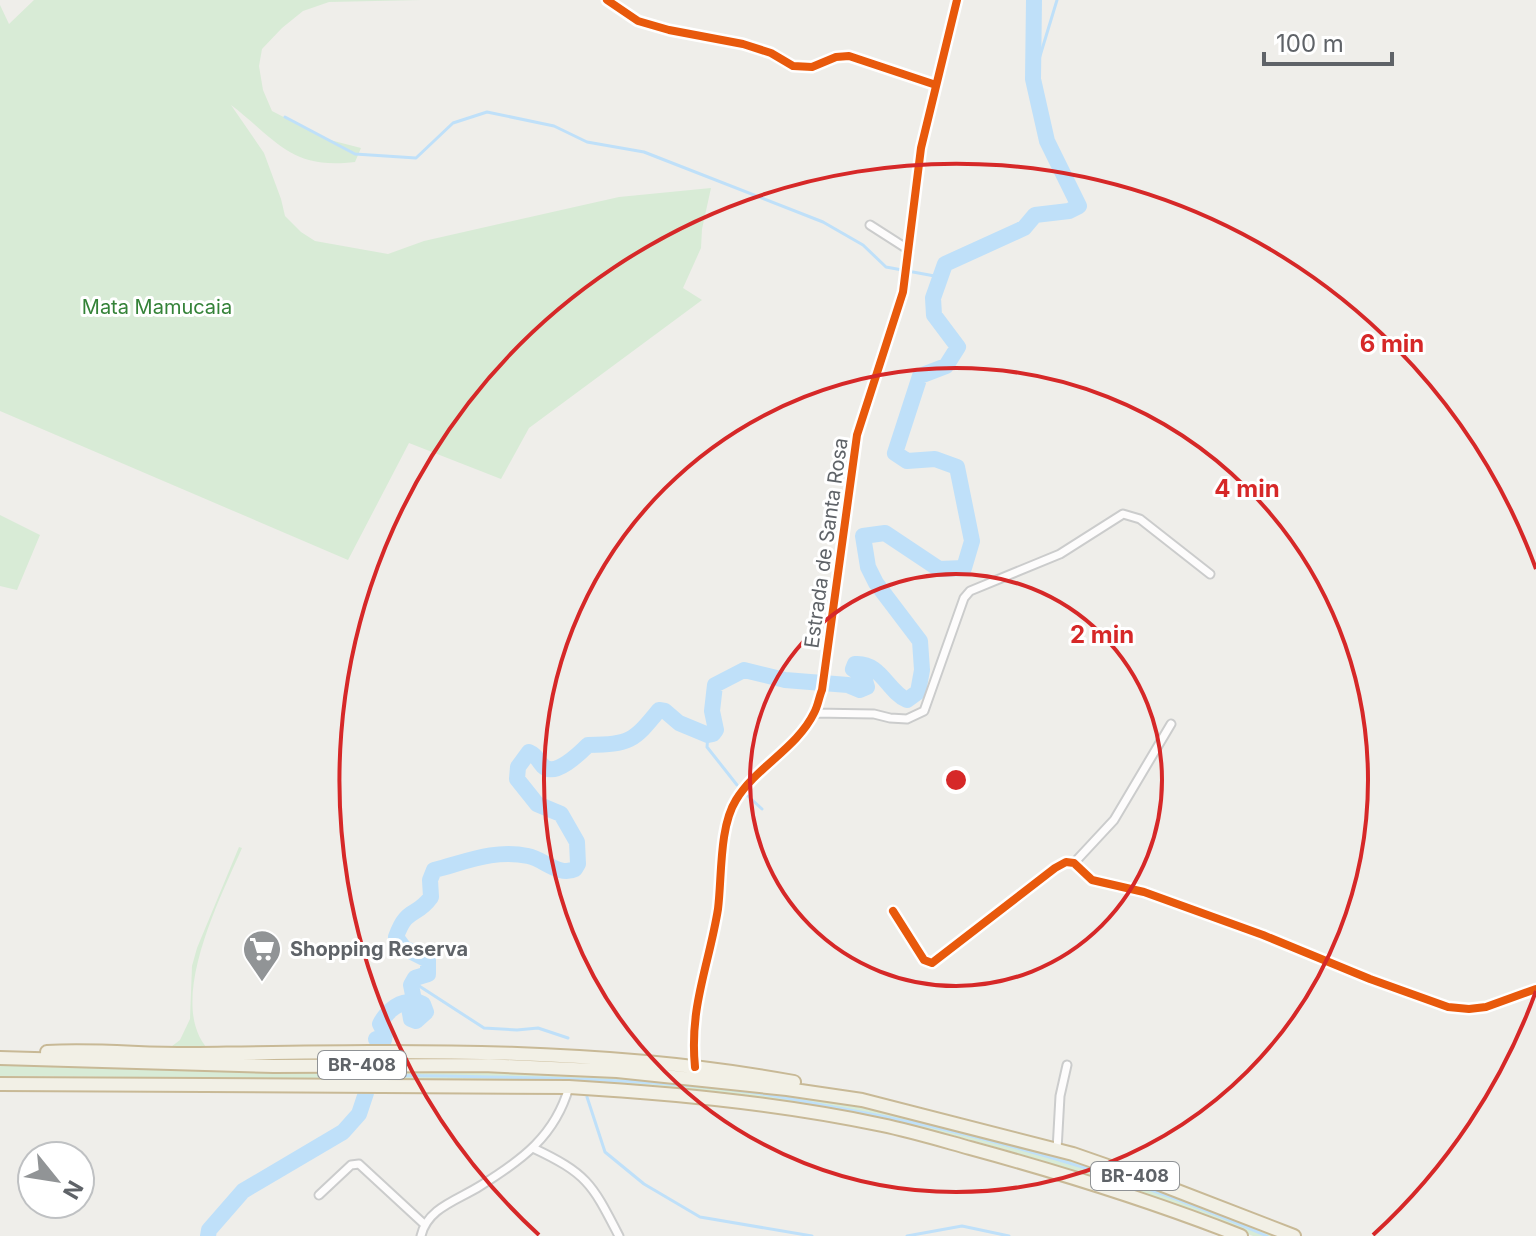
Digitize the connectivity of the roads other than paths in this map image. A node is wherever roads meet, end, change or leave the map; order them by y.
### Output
1 (607, 0) edge
2 (957, 0) edge
3 (936, 85) junction
4 (870, 225) dead end
5 (909, 250) junction
6 (1210, 574) dead end
7 (814, 713) junction
8 (1171, 724) dead end
9 (1074, 863) junction
10 (893, 911) dead end
11 (1536, 989) edge
12 (4, 1058) edge
13 (1067, 1065) dead end
14 (695, 1067) junction
15 (0, 1084) edge
16 (569, 1087) junction
17 (973, 1127) junction
18 (533, 1148) junction
19 (1057, 1150) junction
20 (319, 1195) dead end
21 (424, 1224) junction
22 (421, 1236) edge
23 (619, 1236) edge
24 (1241, 1236) edge
25 (1294, 1236) edge

1 - 3 street
2 - 3 street, Estrada de Santa Rosa
3 - 5 street, Estrada de Santa Rosa
4 - 5 street
5 - 7 street, Estrada de Santa Rosa
6 - 7 street
7 - 14 street, Estrada de Santa Rosa
8 - 9 street
9 - 10 street
9 - 11 street
12 - 14 highway
12 - 17 highway, BR-408
13 - 19 street
14 - 17 highway
15 - 16 highway, BR-408
16 - 18 street
16 - 24 highway, BR-408
17 - 19 highway, BR-408
18 - 21 street
18 - 23 street
19 - 25 highway, BR-408
20 - 21 street
21 - 22 street

